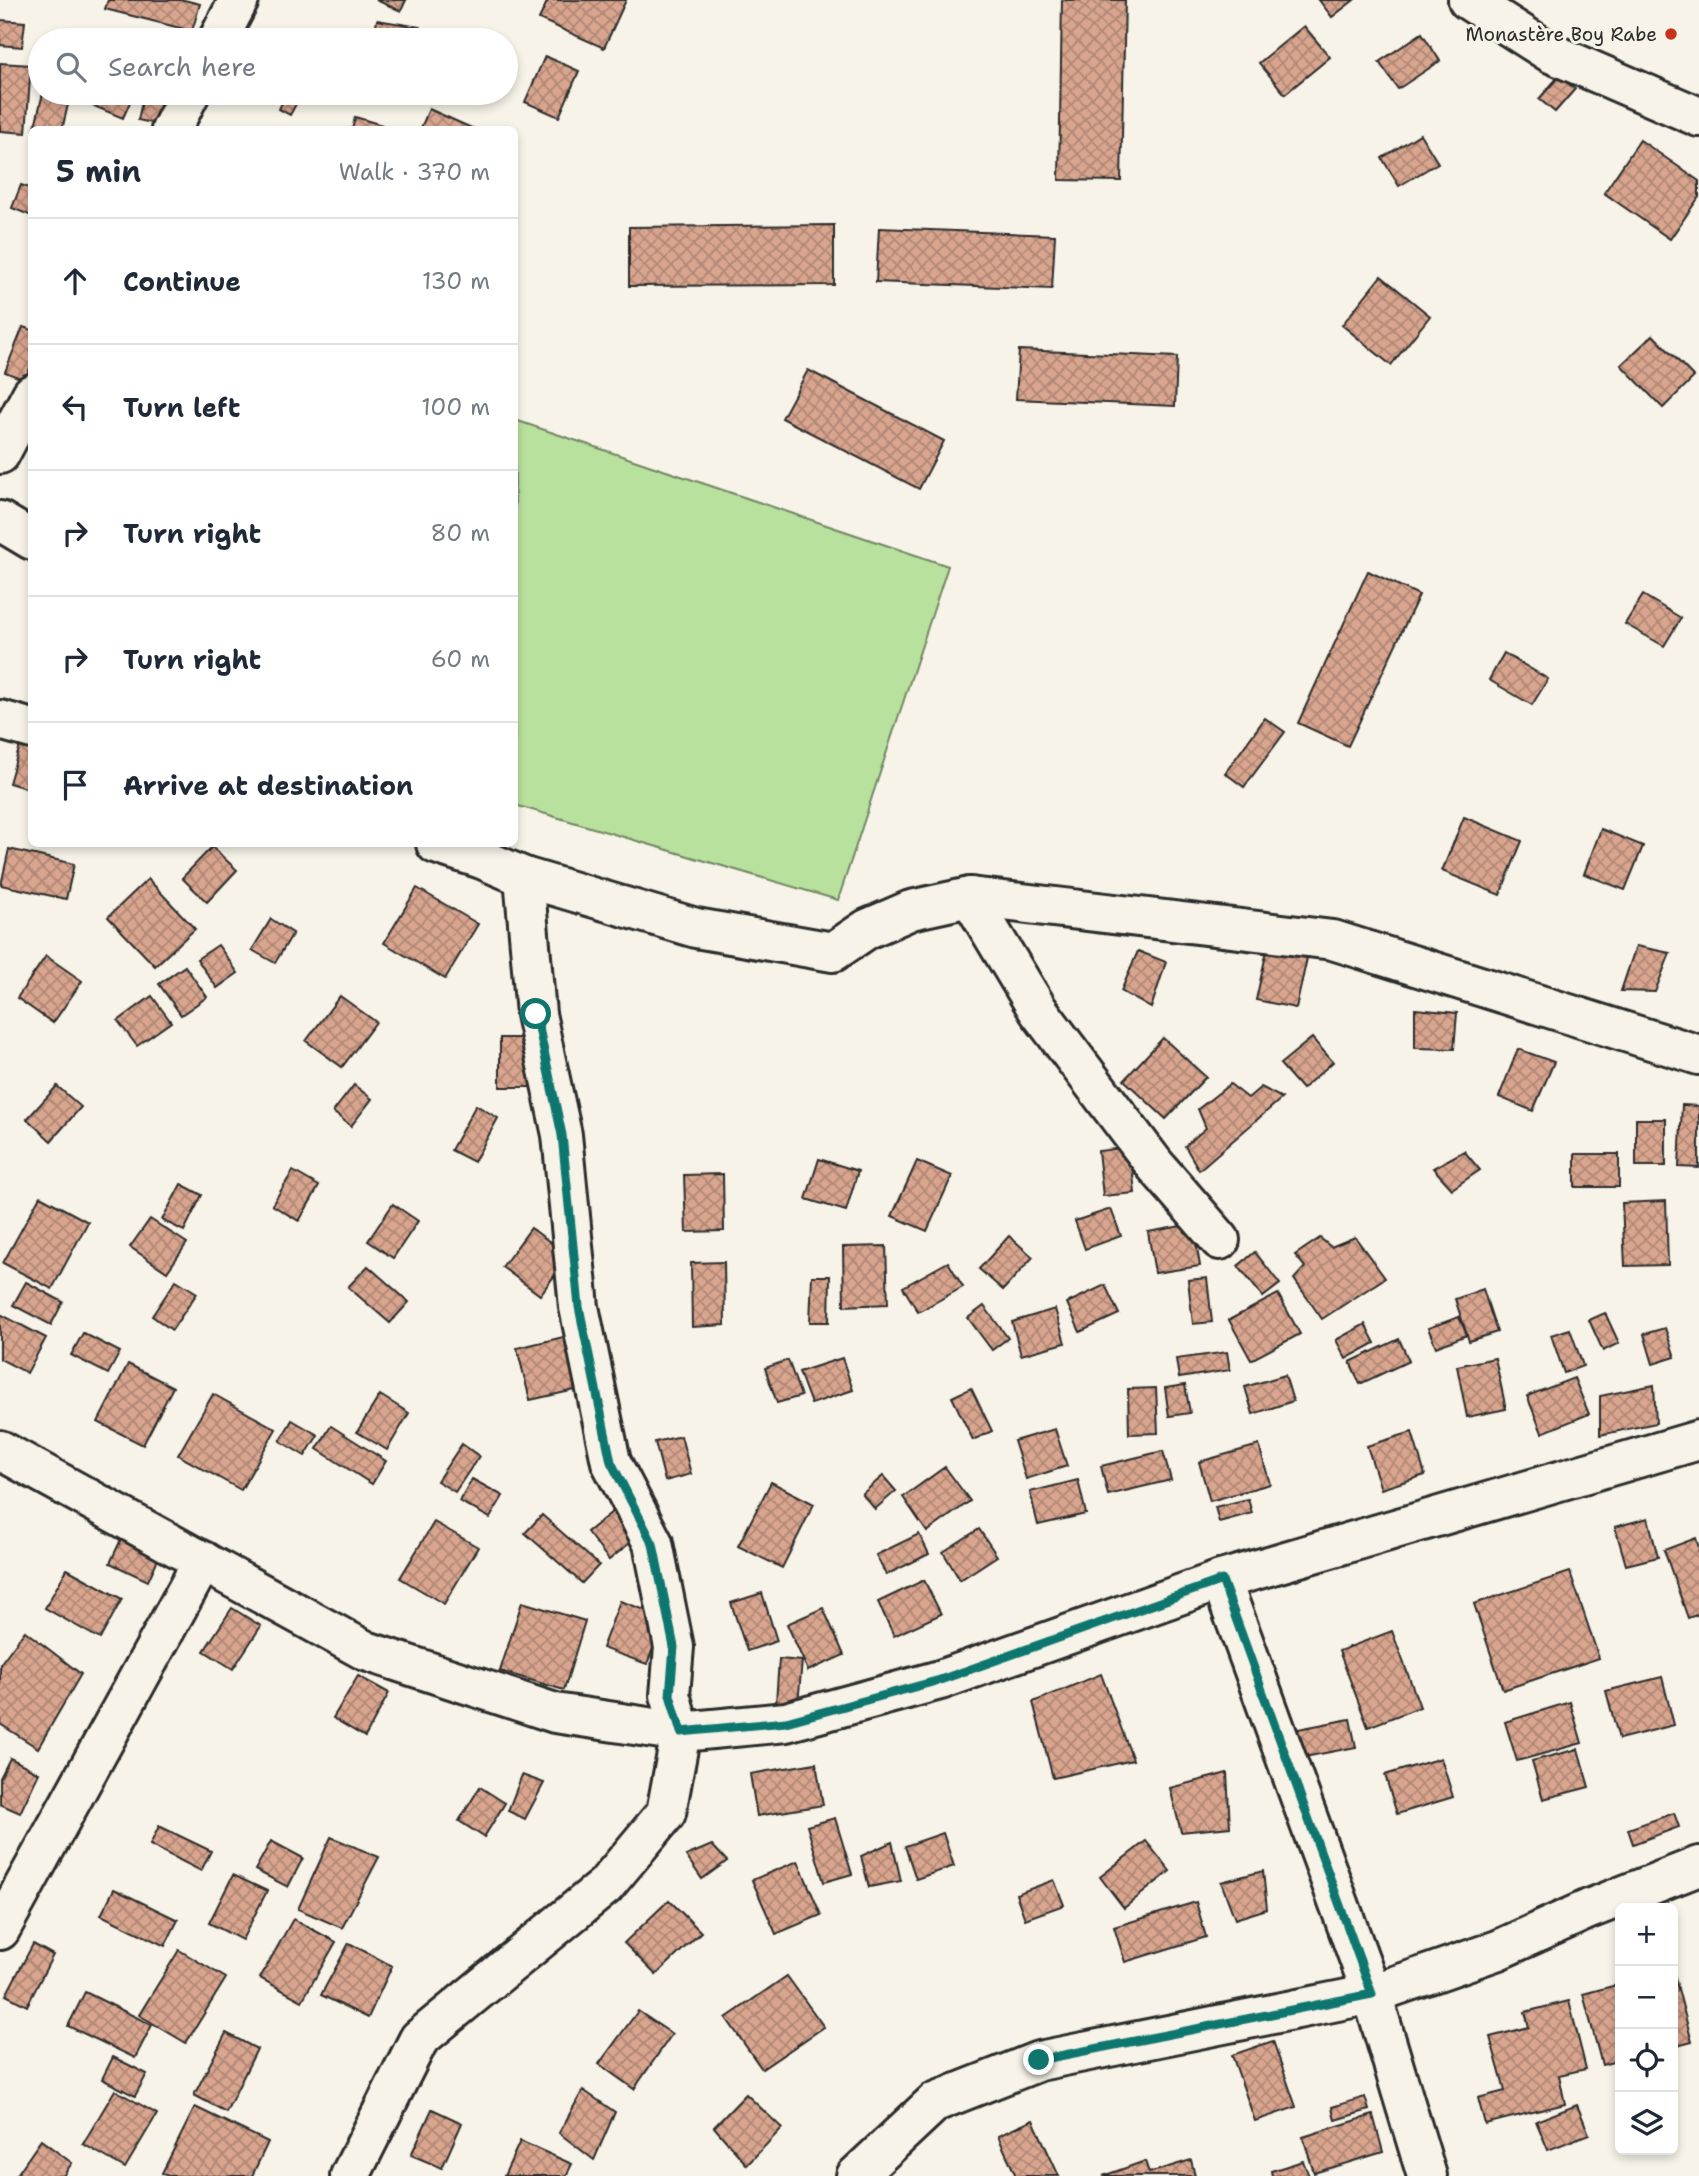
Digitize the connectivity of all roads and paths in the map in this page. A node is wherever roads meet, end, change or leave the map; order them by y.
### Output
1 (239, 0) edge
2 (1468, 0) edge
3 (224, 28) edge
4 (1699, 117) edge
5 (28, 402) edge
6 (0, 454) edge
7 (0, 521) edge
8 (28, 538) edge
9 (0, 720) edge
10 (28, 728) edge
11 (445, 847) edge
12 (524, 877) junction
13 (970, 897) junction
14 (1699, 1055) edge
15 (1220, 1240) dead end
16 (1699, 1440) edge
17 (0, 1450) edge
18 (203, 1562) junction
19 (1222, 1580) junction
20 (681, 1732) junction
21 (1699, 1866) edge
22 (0, 1930) edge
23 (1372, 1994) junction
24 (350, 2176) edge
25 (856, 2176) edge
26 (1427, 2176) edge

1 - 3 street
2 - 4 street
5 - 6 street
7 - 8 street
9 - 10 street
11 - 12 street
12 - 13 street
12 - 20 street
13 - 14 street
13 - 15 street
16 - 19 street
17 - 18 street
18 - 20 street
18 - 22 street
19 - 20 street
19 - 23 street
20 - 24 street
21 - 23 street
23 - 25 street
23 - 26 street

